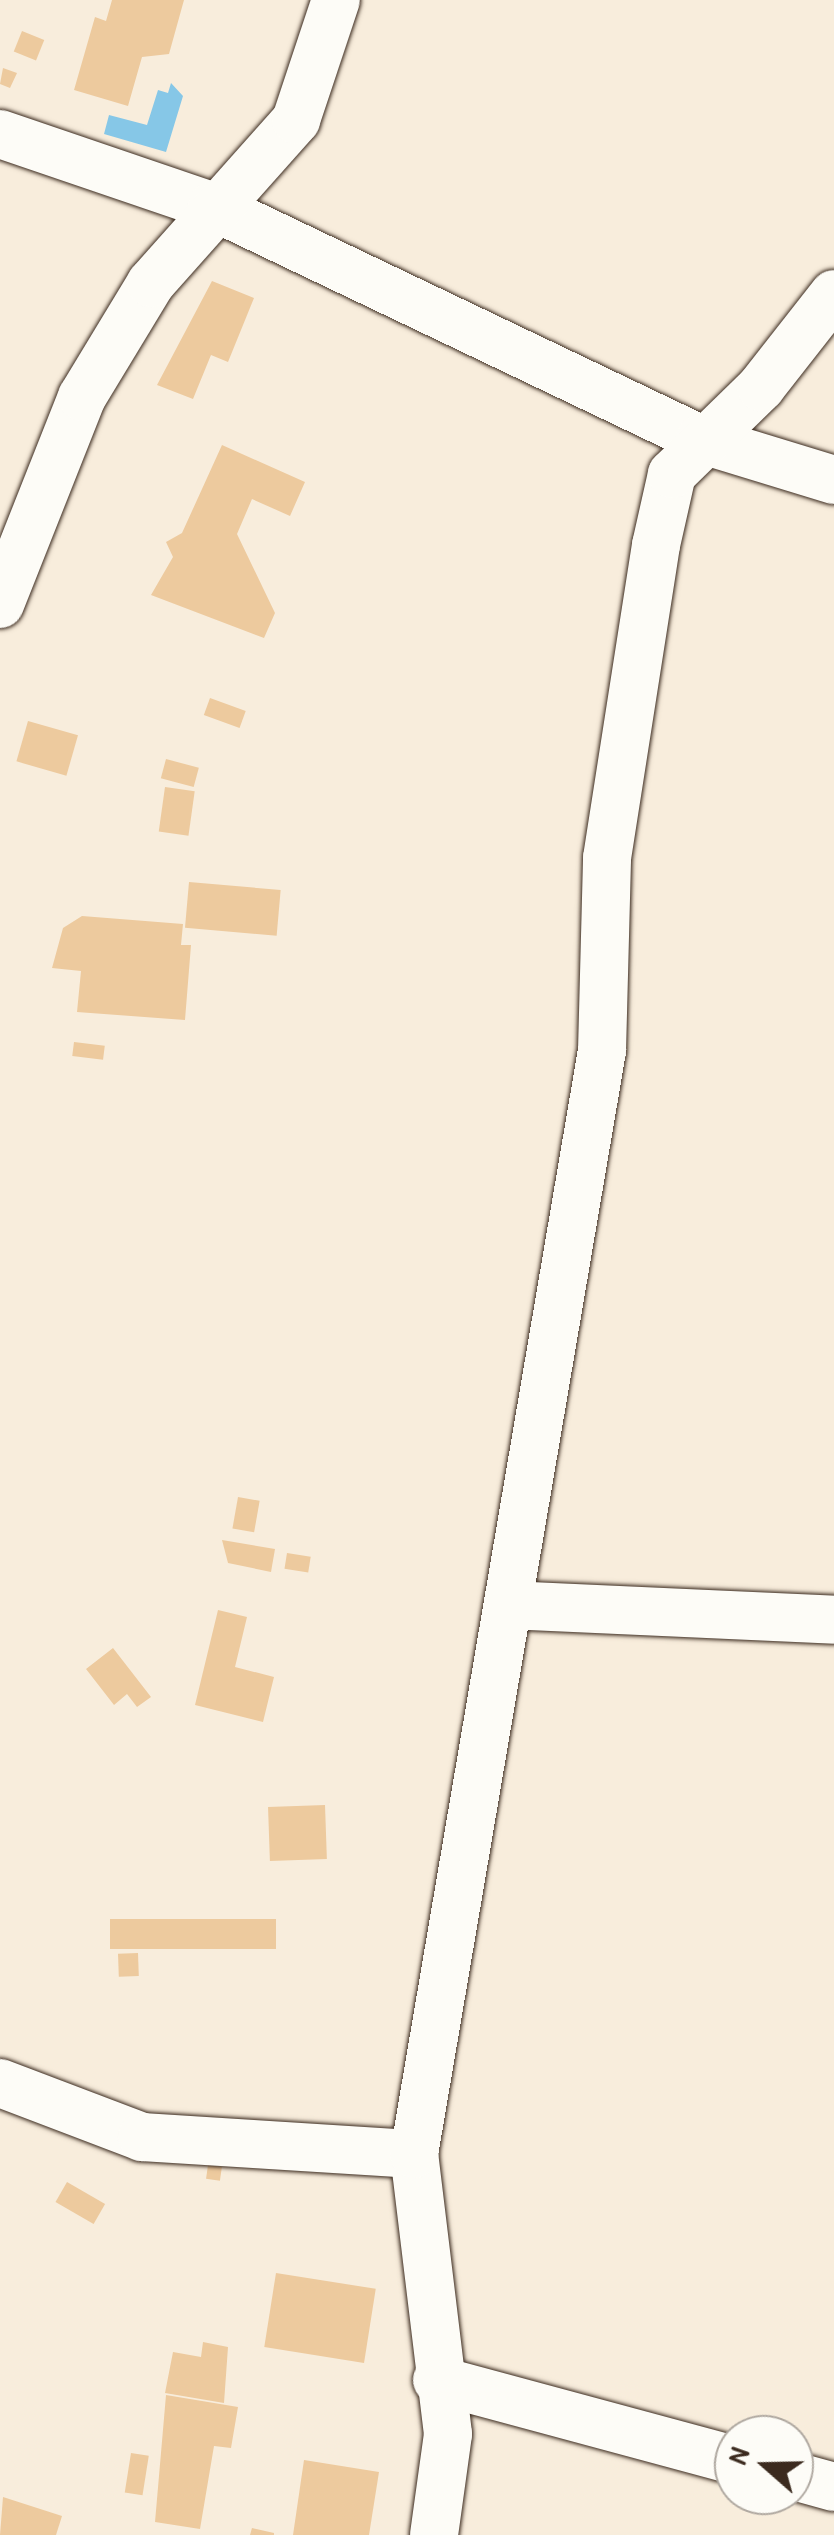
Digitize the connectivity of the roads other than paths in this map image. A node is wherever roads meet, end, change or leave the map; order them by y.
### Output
1 (336, 0) edge
2 (0, 134) edge
3 (212, 206) junction
4 (834, 294) edge
5 (700, 439) junction
6 (834, 480) edge
7 (4, 579) edge
8 (509, 1604) junction
9 (834, 1620) edge
10 (0, 2083) edge
11 (414, 2154) junction
12 (437, 2380) junction
13 (714, 2455) edge
14 (434, 2535) edge

1 - 3 street
2 - 3 street
3 - 5 street
3 - 7 street
4 - 5 street
5 - 6 street
5 - 8 street
8 - 9 street
8 - 11 street
10 - 11 street
11 - 12 street
12 - 13 street
12 - 14 street

